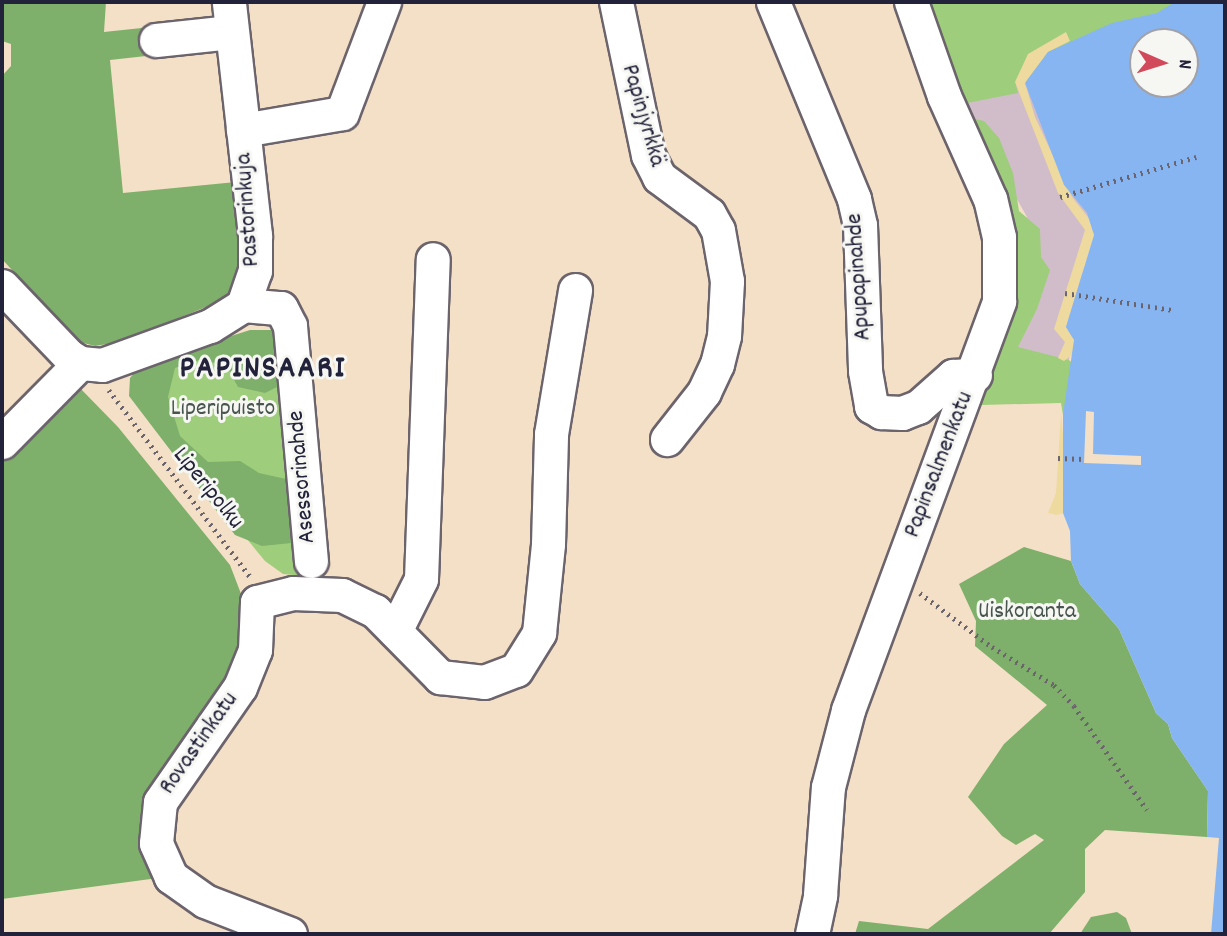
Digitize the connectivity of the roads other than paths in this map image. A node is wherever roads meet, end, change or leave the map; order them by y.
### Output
1 (384, 2) edge
2 (616, 2) edge
3 (773, 2) edge
4 (911, 2) edge
5 (230, 17) edge
6 (156, 40) dead end
7 (243, 130) junction
8 (433, 259) dead end
9 (2, 286) edge
10 (575, 290) dead end
11 (243, 305) junction
12 (91, 364) junction
13 (975, 375) junction
14 (667, 439) dead end
15 (2, 442) edge
16 (311, 561) dead end
17 (395, 631) junction
18 (290, 934) edge
19 (812, 934) edge

1 - 7 street
2 - 14 street, Papinjyrkkä
3 - 13 street, Apupapinahde
4 - 13 street, Papinsalmenkatu
5 - 6 street
5 - 7 street, Pastorinkuja
7 - 11 street, Pastorinkuja
8 - 17 street
9 - 12 street
10 - 17 street
11 - 12 street
11 - 16 street, Asessorinahde
12 - 15 street
13 - 19 street, Papinsalmenkatu
17 - 18 street, Rovastinkatu

